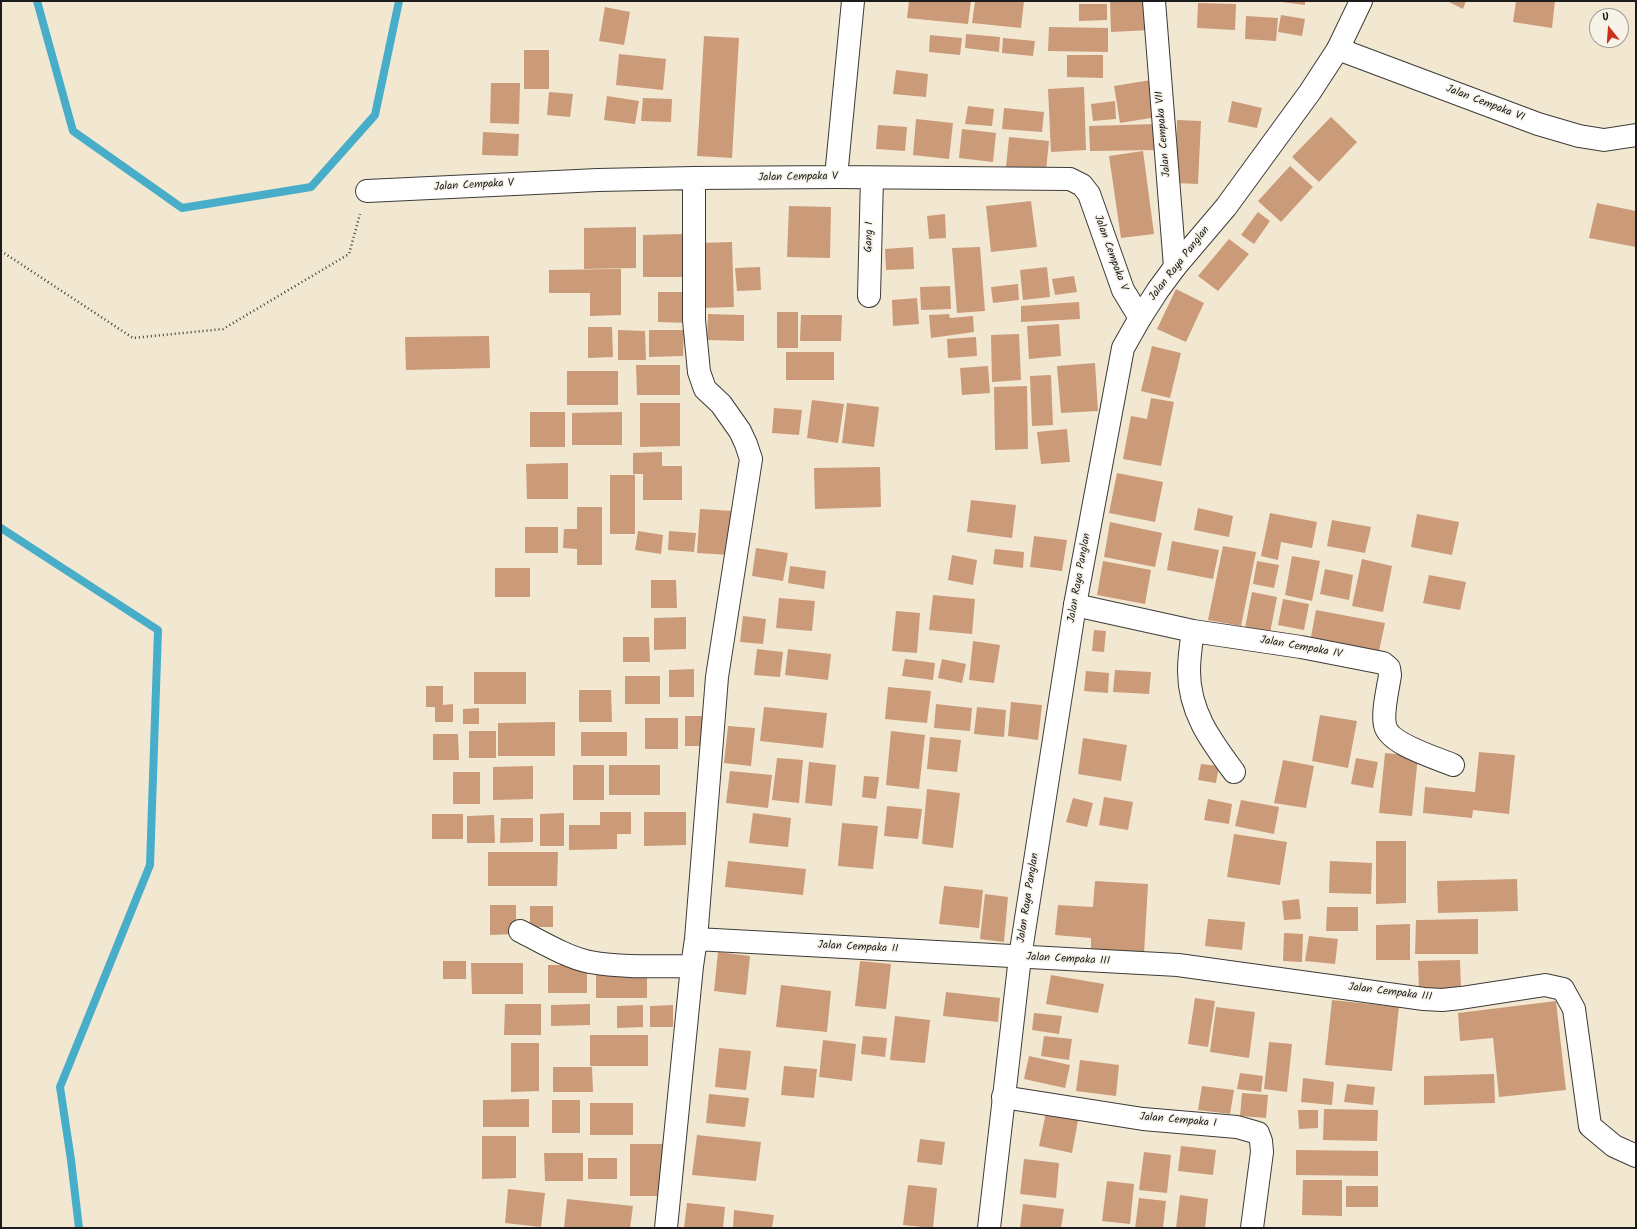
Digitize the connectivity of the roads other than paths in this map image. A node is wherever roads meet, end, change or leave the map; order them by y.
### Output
1 (854, 1) edge
2 (1154, 1) edge
3 (1361, 1) edge
4 (1338, 49) junction
5 (1636, 135) edge
6 (836, 177) junction
7 (694, 178) junction
8 (872, 178) junction
9 (367, 191) road end
10 (1175, 267) junction
11 (869, 296) dead end
12 (1140, 318) junction
13 (1075, 605) junction
14 (1193, 631) junction
15 (1453, 765) dead end
16 (1234, 772) dead end
17 (520, 931) dead end
18 (696, 939) junction
19 (1020, 957) junction
20 (692, 966) junction
21 (1003, 1097) junction
22 (1636, 1156) edge
23 (666, 1228) edge
24 (989, 1228) edge
25 (1252, 1228) edge

1 - 6 street
2 - 10 street, Jalan Cempaka VII
3 - 4 street, Jalan Raya Panglan
4 - 5 street, Jalan Cempaka VI
4 - 10 street, Jalan Raya Panglan
6 - 7 street, Jalan Cempaka V
6 - 8 street, Jalan Cempaka V
7 - 9 street, Jalan Cempaka V
7 - 18 street
8 - 11 street, Gang I
8 - 12 street, Jalan Cempaka V
10 - 12 street, Jalan Raya Panglan
12 - 13 street, Jalan Raya Panglan
13 - 14 street, Jalan Cempaka IV
13 - 19 street, Jalan Raya Panglan
14 - 15 street, Jalan Cempaka IV
14 - 16 street
17 - 20 street
18 - 19 street, Jalan Cempaka II
18 - 20 street
19 - 21 street, Jalan Raya Panglan
19 - 22 street, Jalan Cempaka III
20 - 23 street
21 - 24 street, Jalan Raya Panglan
21 - 25 street, Jalan Cempaka I

